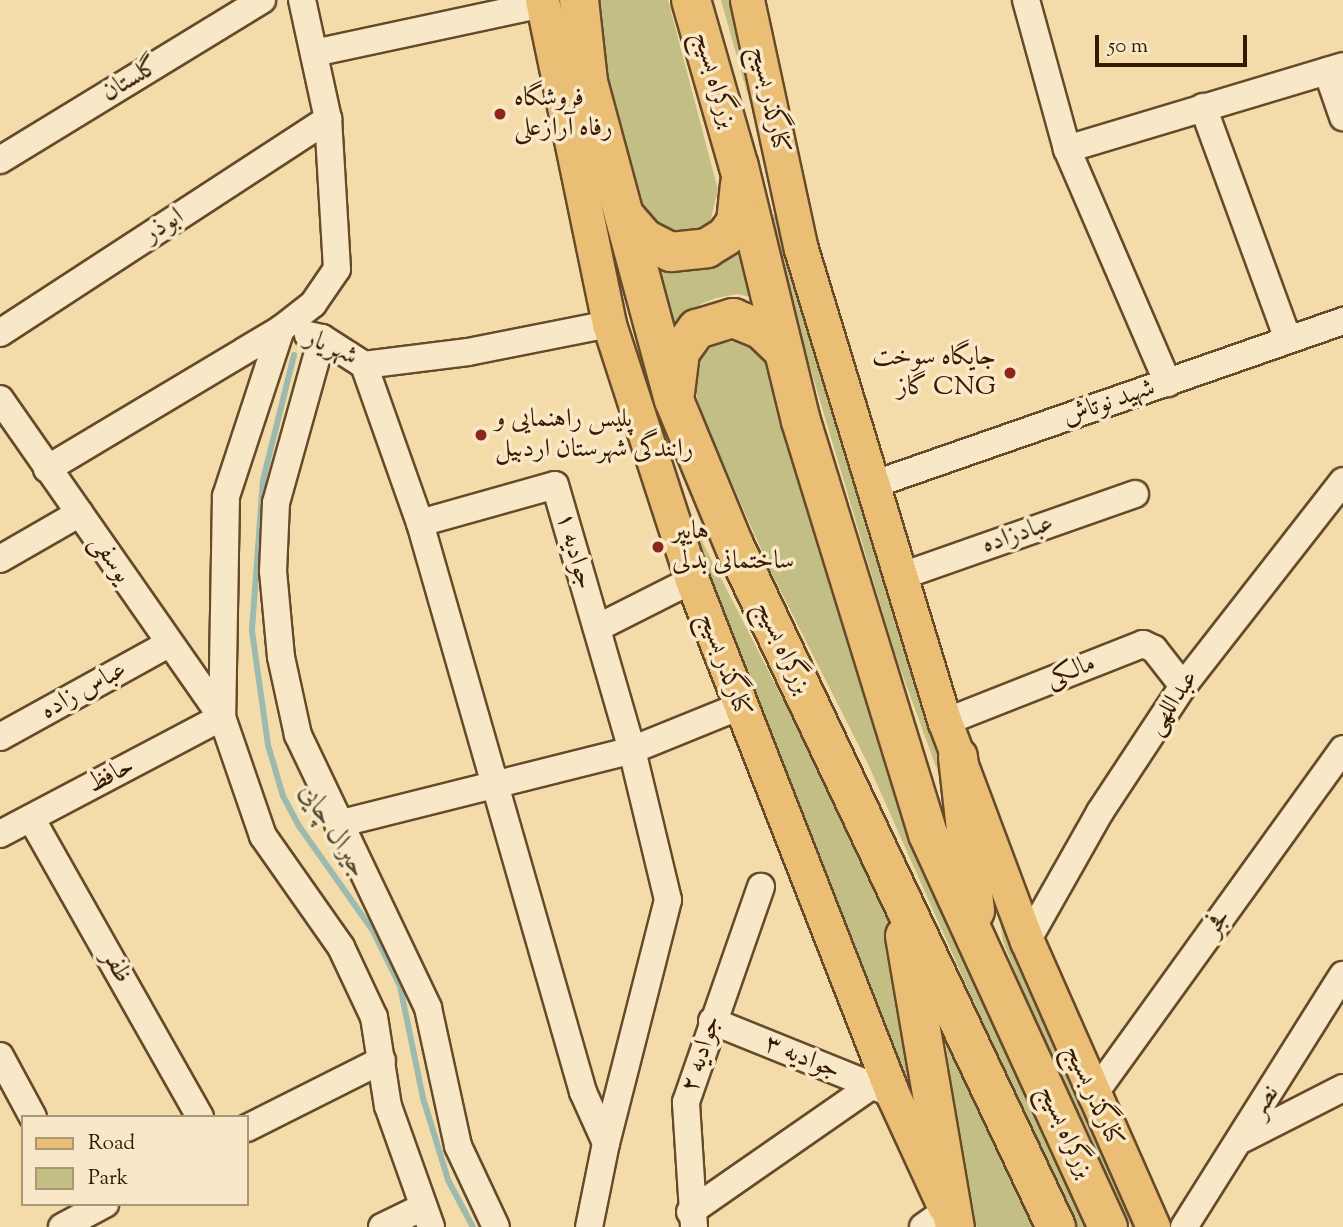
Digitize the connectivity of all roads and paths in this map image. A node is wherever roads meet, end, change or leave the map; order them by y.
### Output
1 (262, 0) edge
2 (302, 0) edge
3 (691, 0) edge
4 (747, 0) edge
5 (1026, 0) edge
6 (554, 1) edge
7 (314, 53) junction
8 (1335, 69) edge
9 (1203, 107) junction
10 (1343, 117) edge
11 (328, 119) junction
12 (1067, 149) junction
13 (0, 160) edge
14 (739, 167) junction
15 (624, 215) junction
16 (1343, 321) edge
17 (609, 324) junction
18 (281, 329) junction
19 (0, 333) edge
20 (322, 338) junction
21 (1288, 339) junction
22 (784, 351) junction
23 (364, 365) junction
24 (1168, 383) junction
25 (674, 400) junction
26 (1, 402) edge
27 (47, 469) junction
28 (1343, 481) edge
29 (875, 484) junction
30 (1135, 494) dead end
31 (80, 513) junction
32 (420, 523) junction
33 (0, 559) edge
34 (902, 576) junction
35 (692, 580) junction
36 (597, 628) junction
37 (167, 645) junction
38 (1183, 686) junction
39 (738, 707) junction
40 (222, 718) junction
41 (0, 737) edge
42 (951, 739) junction
43 (1343, 749) edge
44 (632, 750) junction
45 (494, 787) junction
46 (31, 818) junction
47 (338, 824) junction
48 (0, 834) edge
49 (761, 887) dead end
50 (897, 889) junction
51 (978, 941) junction
52 (1027, 941) junction
53 (1343, 975) edge
54 (712, 1020) junction
55 (0, 1056) edge
56 (382, 1060) junction
57 (1343, 1088) edge
58 (882, 1090) junction
59 (1092, 1097) junction
60 (32, 1115) edge
61 (199, 1115) edge
62 (248, 1127) edge
63 (1241, 1140) junction
64 (606, 1143) junction
65 (91, 1207) edge
66 (426, 1217) edge
67 (692, 1219) edge
68 (944, 1223) edge
69 (62, 1227) edge
70 (382, 1227) edge
71 (496, 1227) edge
72 (589, 1227) edge
73 (1056, 1227) edge
74 (1108, 1227) edge
75 (1153, 1227) edge
76 (1184, 1227) edge

1 - 13 street, گلستان
2 - 7 street
3 - 14 highway, بزرگراه بسیج
4 - 29 main road, کنارگذر بسیج
5 - 12 street
6 - 7 street
6 - 15 highway, بزرگراه بسیج
6 - 17 main road, کنارگذر بسیج
7 - 11 street
8 - 9 street
8 - 10 street
9 - 12 street
9 - 21 street
11 - 18 street
11 - 19 street, ابوذر
12 - 24 street
14 - 15 highway
14 - 22 highway, بزرگراه بسیج
15 - 25 highway, بزرگراه بسیج
16 - 21 street, شهید نوتاش
17 - 23 street, شهریار
17 - 35 main road, کنارگذر بسیج
18 - 20 street, شهریار
18 - 27 street, شهریار
18 - 40 street
20 - 23 street, شهریار
20 - 47 street
21 - 24 street, شهید نوتاش
22 - 25 highway
22 - 51 highway, بزرگراه بسیج
23 - 32 street
24 - 29 street, شهید نوتاش
25 - 50 highway, بزرگراه بسیج
26 - 27 street, یوسفی
27 - 31 street, یوسفی
28 - 38 street, عبداللهی
29 - 34 main road, کنارگذر بسیج
30 - 34 street, عبادزاده
31 - 33 street
31 - 37 street, یوسفی
32 - 36 street, جوادیه ۱
32 - 45 street
34 - 42 main road, کنارگذر بسیج
35 - 36 street
35 - 39 main road, کنارگذر بسیج
36 - 44 street, جوادیه ۱
37 - 40 street, یوسفی
37 - 41 street, عباس زاده
38 - 42 street, مالکی
38 - 52 street, عبداللهی
39 - 44 street
39 - 58 main road, کنارگذر بسیج
40 - 46 street, حافظ
40 - 56 street
42 - 51 highway
42 - 52 main road, کنارگذر بسیج
43 - 59 street, فجر
44 - 45 street
44 - 64 street, جوادیه ۱
45 - 47 street
45 - 64 street
46 - 48 street, حافظ
46 - 61 street, ظفر
47 - 71 street
49 - 54 street, جوادیه ۲
50 - 68 highway
50 - 73 highway, بزرگراه بسیج
51 - 74 highway, بزرگراه بسیج
52 - 59 main road, کنارگذر بسیج
53 - 63 street, نصر
54 - 58 street, جوادیه ۳
54 - 67 street, جوادیه ۲
55 - 60 street
56 - 62 street
56 - 66 street
57 - 63 street
58 - 67 street
58 - 68 main road, کنارگذر بسیج
59 - 75 main road, کنارگذر بسیج
63 - 76 street, نصر
64 - 72 street, جوادیه ۱
65 - 69 street
66 - 70 street

